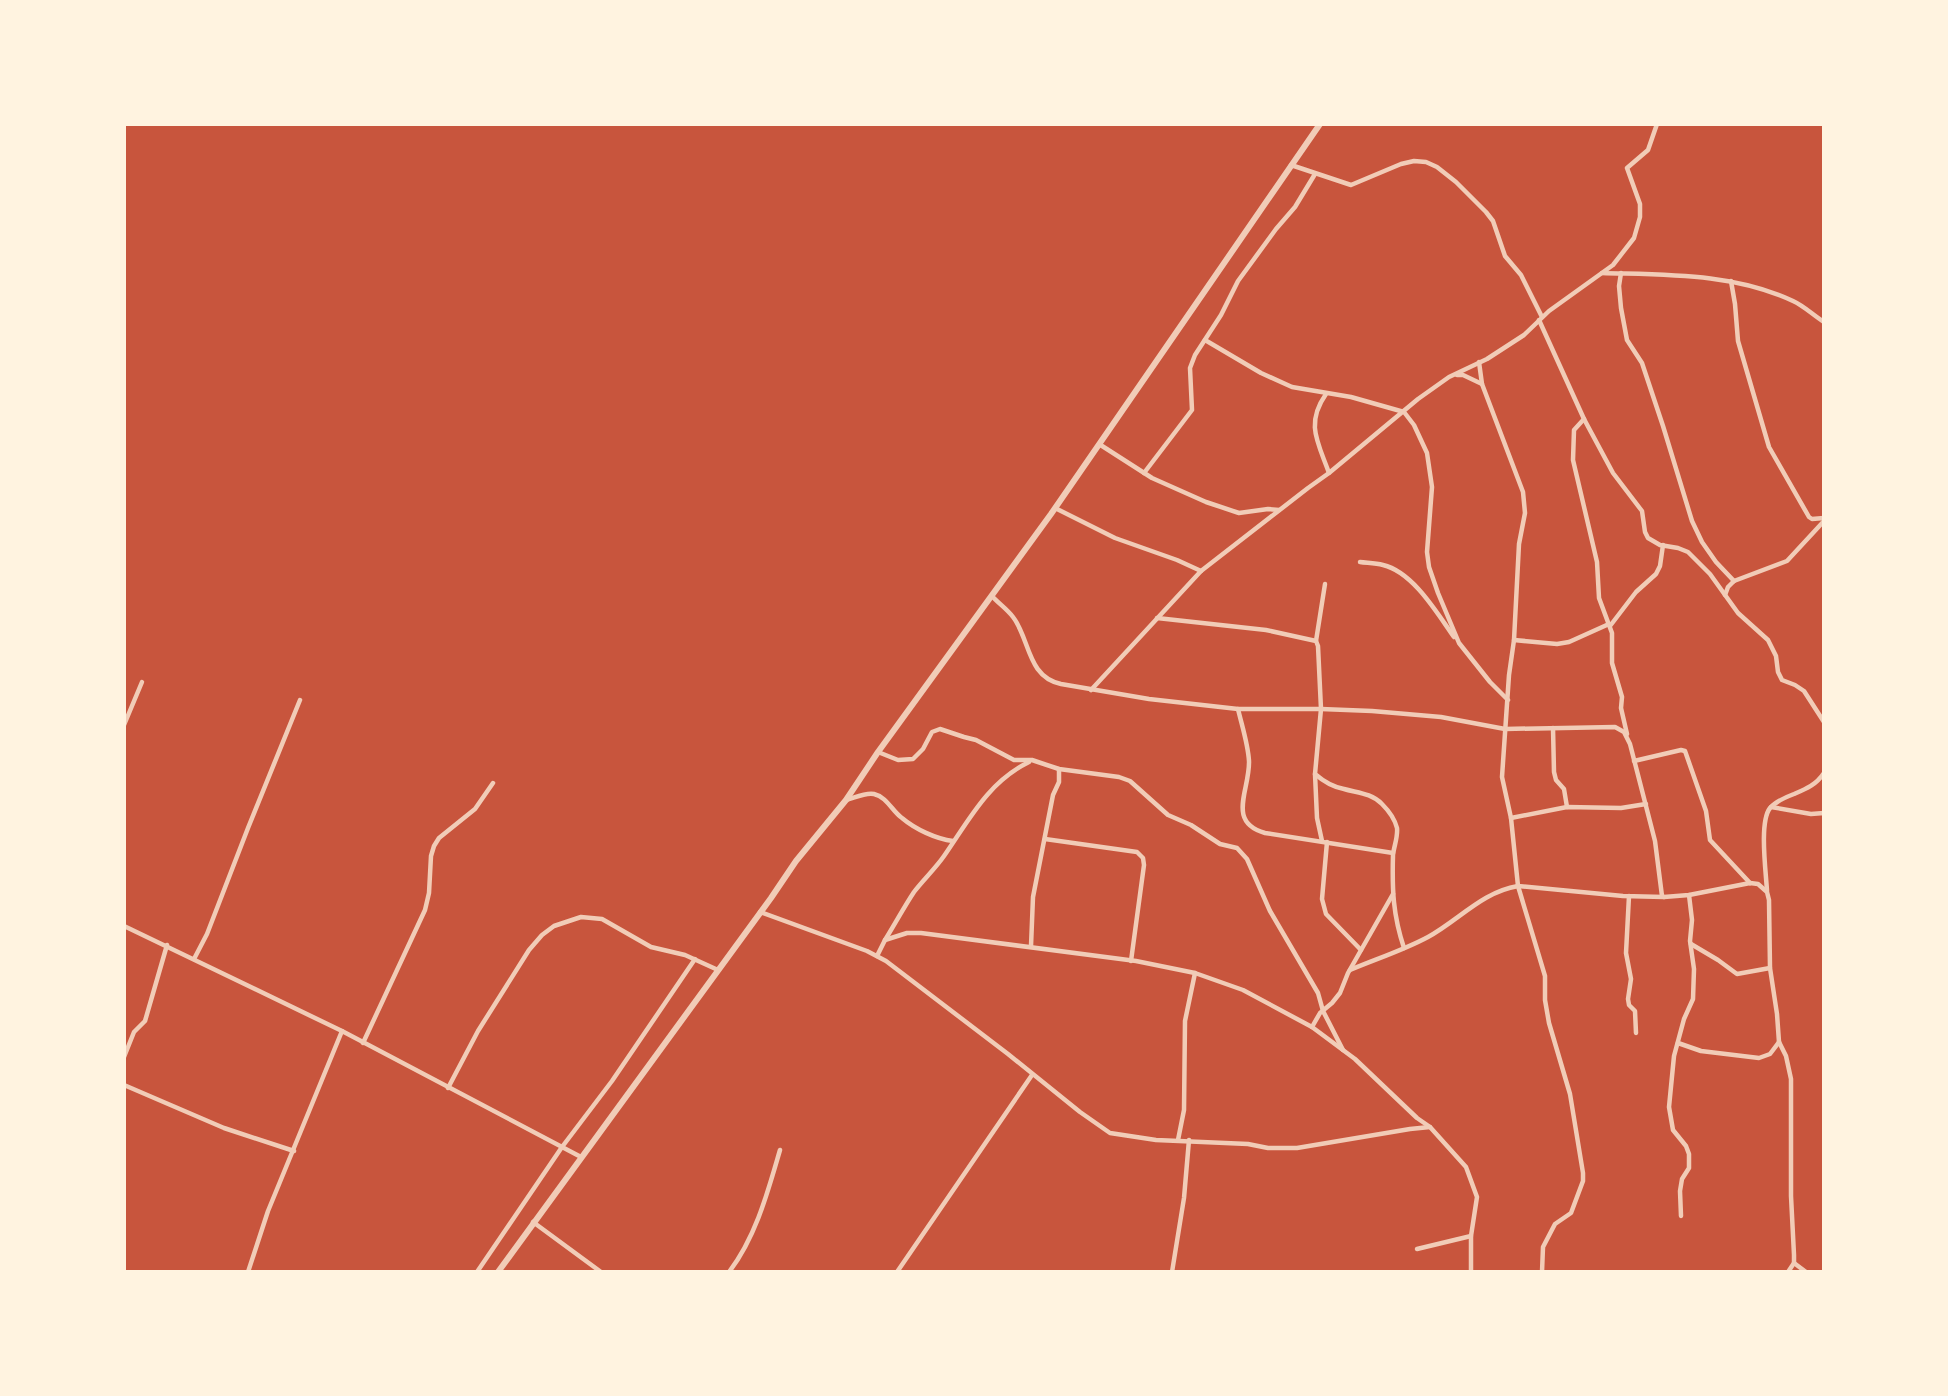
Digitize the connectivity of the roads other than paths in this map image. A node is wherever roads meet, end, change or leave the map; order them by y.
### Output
1 (1320, 124) edge
2 (1657, 124) edge
3 (1291, 165) junction
4 (1315, 174) junction
5 (1602, 273) junction
6 (1621, 273) junction
7 (1731, 281) junction
8 (1541, 319) junction
9 (1824, 322) edge
10 (1205, 340) junction
11 (1479, 362) junction
12 (1454, 375) junction
13 (1482, 384) junction
14 (1326, 394) junction
15 (1404, 412) junction
16 (1584, 419) junction
17 (1099, 444) junction
18 (1144, 473) junction
19 (1329, 473) junction
20 (1056, 508) junction
21 (1279, 510) junction
22 (1824, 520) edge
23 (1663, 545) junction
24 (1359, 562) dead end
25 (1201, 571) junction
26 (1734, 581) junction
27 (1325, 584) dead end
28 (1725, 595) junction
29 (992, 596) junction
30 (1157, 618) junction
31 (1610, 625) junction
32 (1514, 640) junction
33 (1316, 641) junction
34 (1459, 643) junction
35 (142, 682) dead end
36 (1091, 690) junction
37 (300, 700) dead end
38 (1508, 700) junction
39 (1321, 709) junction
40 (1238, 710) junction
41 (1824, 722) edge
42 (124, 725) edge
43 (1553, 728) junction
44 (1505, 729) junction
45 (1627, 736) junction
46 (878, 752) junction
47 (1032, 760) junction
48 (1634, 761) junction
49 (1059, 769) junction
50 (1824, 773) edge
51 (1315, 774) junction
52 (1824, 780) edge
53 (493, 783) dead end
54 (1816, 783) junction
55 (846, 800) junction
56 (1646, 804) junction
57 (1567, 807) junction
58 (1771, 807) junction
59 (1824, 813) edge
60 (1511, 818) junction
61 (1045, 839) junction
62 (953, 841) junction
63 (1325, 842) junction
64 (1393, 853) junction
65 (1750, 883) junction
66 (1518, 886) junction
67 (1767, 892) junction
68 (1393, 894) junction
69 (1689, 895) junction
70 (1629, 896) junction
71 (1664, 897) junction
72 (760, 912) junction
73 (124, 926) edge
74 (885, 940) junction
75 (1691, 944) junction
76 (167, 945) junction
77 (1031, 946) junction
78 (1404, 948) junction
79 (1361, 950) junction
80 (877, 956) junction
81 (194, 959) junction
82 (695, 959) junction
83 (1131, 961) junction
84 (1770, 969) junction
85 (718, 970) junction
86 (1350, 970) junction
87 (1195, 973) junction
88 (1323, 1011) junction
89 (1312, 1027) junction
90 (342, 1032) junction
91 (1636, 1033) dead end
92 (1779, 1042) junction
93 (363, 1043) junction
94 (1678, 1043) junction
95 (1343, 1050) junction
96 (124, 1057) edge
97 (1032, 1075) junction
98 (124, 1085) edge
99 (448, 1088) junction
100 (1430, 1127) junction
101 (1178, 1140) junction
102 (1189, 1140) junction
103 (562, 1147) junction
104 (780, 1150) dead end
105 (294, 1151) junction
106 (581, 1157) junction
107 (1682, 1216) dead end
108 (533, 1222) junction
109 (1471, 1236) junction
110 (1417, 1249) dead end
111 (1794, 1263) junction
112 (248, 1272) edge
113 (477, 1272) edge
114 (498, 1272) edge
115 (601, 1272) edge
116 (729, 1272) edge
117 (897, 1272) edge
118 (1172, 1272) edge
119 (1472, 1272) edge
120 (1542, 1272) edge
121 (1788, 1272) edge
122 (1806, 1272) edge

1 - 3 street
2 - 5 street
3 - 4 street
3 - 17 street
4 - 8 street
4 - 10 street
5 - 6 street
5 - 8 street
6 - 7 street
6 - 26 street
7 - 9 street
7 - 22 street
8 - 11 street
8 - 16 street
10 - 14 street
10 - 18 street
11 - 12 street
11 - 13 street
12 - 13 street
12 - 15 street
13 - 32 street
14 - 15 street
14 - 19 street
15 - 19 street
15 - 34 street
16 - 23 street
16 - 31 street
17 - 18 street
17 - 20 street
18 - 21 street
19 - 21 street
20 - 25 street
20 - 29 street
21 - 25 street
22 - 26 street
23 - 28 street
23 - 31 street
24 - 34 street
25 - 30 street
26 - 28 street
27 - 33 street
28 - 41 street
29 - 36 street
29 - 46 street
30 - 33 street
30 - 36 street
31 - 32 street
31 - 45 street
32 - 38 street
33 - 39 street
34 - 38 street
35 - 42 street
36 - 40 street
37 - 81 street
38 - 44 street
39 - 40 street
39 - 44 street
39 - 51 street
40 - 63 street
43 - 44 street
43 - 45 street
43 - 57 street
44 - 60 street
45 - 48 street
46 - 47 street
46 - 55 street
47 - 49 street
47 - 62 street
48 - 56 street
48 - 65 street
49 - 61 street
49 - 88 street
50 - 54 street
51 - 63 street
51 - 64 street
52 - 54 street
53 - 93 street
54 - 58 street
55 - 62 street
55 - 72 street
56 - 57 street
56 - 71 street
57 - 60 street
58 - 59 street
58 - 67 street
60 - 66 street
61 - 77 street
61 - 83 street
62 - 74 street
63 - 64 street
63 - 79 street
64 - 68 street
65 - 67 street
65 - 69 street
66 - 70 street
66 - 78 street
66 - 120 street
67 - 84 street
68 - 78 street
68 - 79 street
69 - 71 street
69 - 75 street
70 - 71 street
70 - 91 street
72 - 80 street
72 - 85 street
73 - 76 street
74 - 77 street
74 - 80 street
75 - 84 street
75 - 94 street
76 - 81 street
76 - 96 street
77 - 83 street
78 - 86 street
79 - 86 street
80 - 97 street
81 - 90 street
82 - 85 street
82 - 99 street
82 - 103 street
83 - 87 street
84 - 92 street
85 - 106 street
86 - 88 street
87 - 89 street
87 - 101 street
88 - 89 street
88 - 95 street
89 - 95 street
90 - 93 street
90 - 105 street
92 - 94 street
92 - 111 street
93 - 99 street
94 - 107 street
95 - 100 street
97 - 101 street
97 - 117 street
98 - 105 street
99 - 103 street
100 - 102 street
100 - 109 street
101 - 102 street
102 - 118 street
103 - 106 street
103 - 113 street
104 - 116 street
105 - 112 street
106 - 108 street
108 - 114 street
108 - 115 street
109 - 110 street
109 - 119 street
111 - 121 street
111 - 122 street

